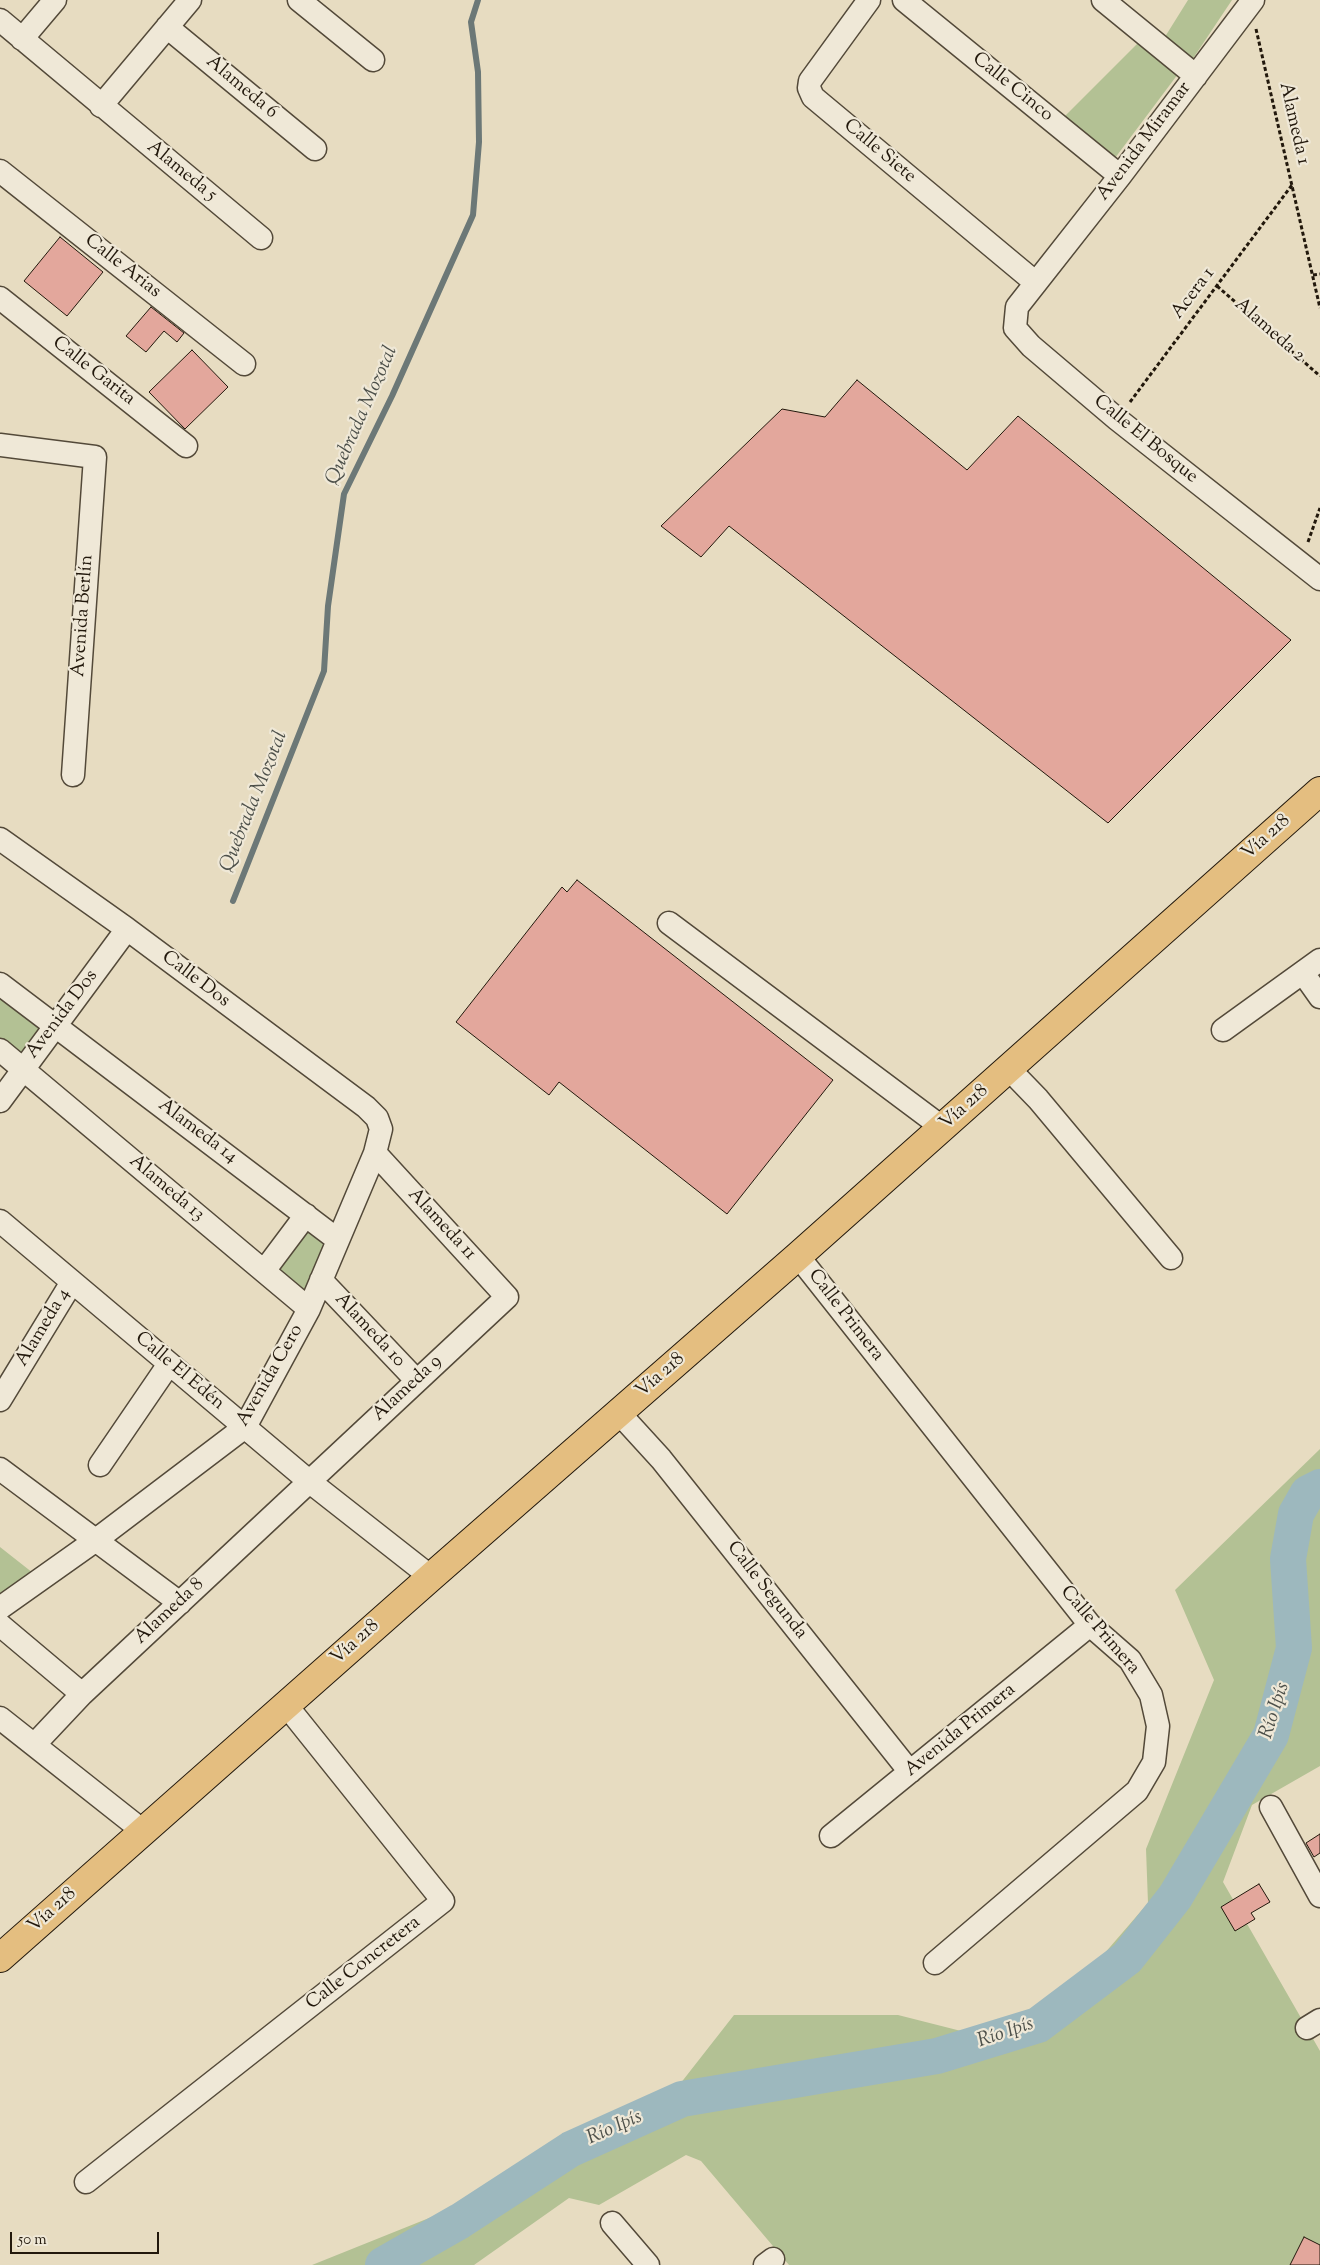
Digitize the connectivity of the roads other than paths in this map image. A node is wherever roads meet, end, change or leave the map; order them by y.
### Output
1 (55, 0) edge
2 (190, 0) edge
3 (299, 0) edge
4 (869, 0) edge
5 (904, 0) edge
6 (1103, 0) edge
7 (1252, 2) edge
8 (0, 20) edge
9 (168, 27) junction
10 (22, 39) junction
11 (372, 60) dead end
12 (1196, 76) junction
13 (101, 106) junction
14 (315, 149) dead end
15 (0, 171) edge
16 (1120, 176) junction
17 (261, 238) dead end
18 (1036, 283) junction
19 (0, 298) edge
20 (244, 364) dead end
21 (0, 445) edge
22 (186, 446) dead end
23 (1320, 579) edge
24 (73, 775) dead end
25 (1320, 791) edge
26 (0, 839) edge
27 (670, 923) dead end
28 (127, 929) junction
29 (1311, 966) edge
30 (0, 984) edge
31 (1320, 996) edge
32 (55, 1025) junction
33 (1223, 1030) dead end
34 (0, 1050) edge
35 (23, 1069) junction
36 (1009, 1069) junction
37 (0, 1100) edge
38 (943, 1128) junction
39 (381, 1129) joint
40 (375, 1154) junction
41 (306, 1215) junction
42 (0, 1221) edge
43 (338, 1240) junction
44 (798, 1256) junction
45 (1171, 1258) dead end
46 (264, 1271) junction
47 (321, 1280) junction
48 (72, 1282) junction
49 (507, 1297) joint
50 (310, 1309) junction
51 (169, 1364) junction
52 (417, 1382) junction
53 (0, 1400) edge
54 (619, 1413) junction
55 (245, 1427) junction
56 (100, 1465) dead end
57 (0, 1469) edge
58 (310, 1482) junction
59 (96, 1540) junction
60 (431, 1577) junction
61 (180, 1603) junction
62 (0, 1608) edge
63 (0, 1625) edge
64 (1090, 1625) junction
65 (82, 1694) junction
66 (286, 1705) junction
67 (0, 1718) edge
68 (34, 1745) junction
69 (910, 1772) junction
70 (1271, 1807) dead end
71 (143, 1831) junction
72 (831, 1836) dead end
73 (1320, 1896) edge
74 (0, 1958) edge
75 (935, 1963) dead end
76 (86, 2182) dead end
77 (612, 2223) dead end
78 (648, 2265) edge

1 - 10 street
2 - 9 street
3 - 11 street
4 - 18 street, Calle Siete
5 - 16 street, Calle Cinco
6 - 12 street
7 - 12 street, Avenida Miramar
8 - 10 street
9 - 13 street
9 - 14 street, Alameda 6
10 - 13 street
12 - 16 street, Avenida Miramar
13 - 17 street, Alameda 5
15 - 20 street, Calle Arias
16 - 18 street, Avenida Miramar
18 - 23 street, Calle El Bosque
19 - 22 street, Calle Garita
21 - 24 street, Avenida Berlín
25 - 36 main road, Vía 218
26 - 28 street, Calle Dos
27 - 38 street
28 - 32 street, Avenida Dos
28 - 39 street, Calle Dos
29 - 31 street
29 - 33 street
30 - 32 street, Alameda 14
32 - 35 street, Avenida Dos
32 - 41 street, Alameda 14
34 - 35 street, Alameda 13
35 - 37 street, Avenida Dos
35 - 46 street, Alameda 13
36 - 38 main road, Vía 218
36 - 45 street
38 - 44 main road, Vía 218
39 - 40 street, Avenida Cero
40 - 43 street, Avenida Cero
40 - 49 street, Alameda 11
41 - 43 street, Alameda 14
41 - 46 street
42 - 48 street, Calle El Edén
43 - 47 street, Avenida Cero
44 - 54 main road, Vía 218
44 - 64 street, Calle Primera
46 - 50 street, Alameda 13
47 - 50 street, Avenida Cero
47 - 52 street, Alameda 10
48 - 51 street, Calle El Edén
48 - 53 street, Alameda 4
49 - 52 street, Alameda 9
50 - 55 street, Avenida Cero
51 - 55 street, Calle El Edén
51 - 56 street
52 - 58 street, Alameda 9
54 - 60 main road, Vía 218
54 - 69 street, Calle Segunda
55 - 58 street, Calle El Edén
55 - 59 street, Avenida Cero
57 - 59 street
58 - 60 street, Calle El Edén
58 - 61 street, Alameda 8
59 - 61 street
59 - 62 street, Avenida Cero
60 - 66 main road, Vía 218
61 - 65 street, Alameda 8
63 - 65 street
64 - 69 street, Avenida Primera
64 - 75 street, Calle Primera
65 - 68 street, Alameda 8
66 - 71 main road, Vía 218
66 - 76 street, Calle Concretera
67 - 68 street
68 - 71 street
69 - 72 street, Avenida Primera
70 - 73 street
71 - 74 main road, Vía 218
77 - 78 street

